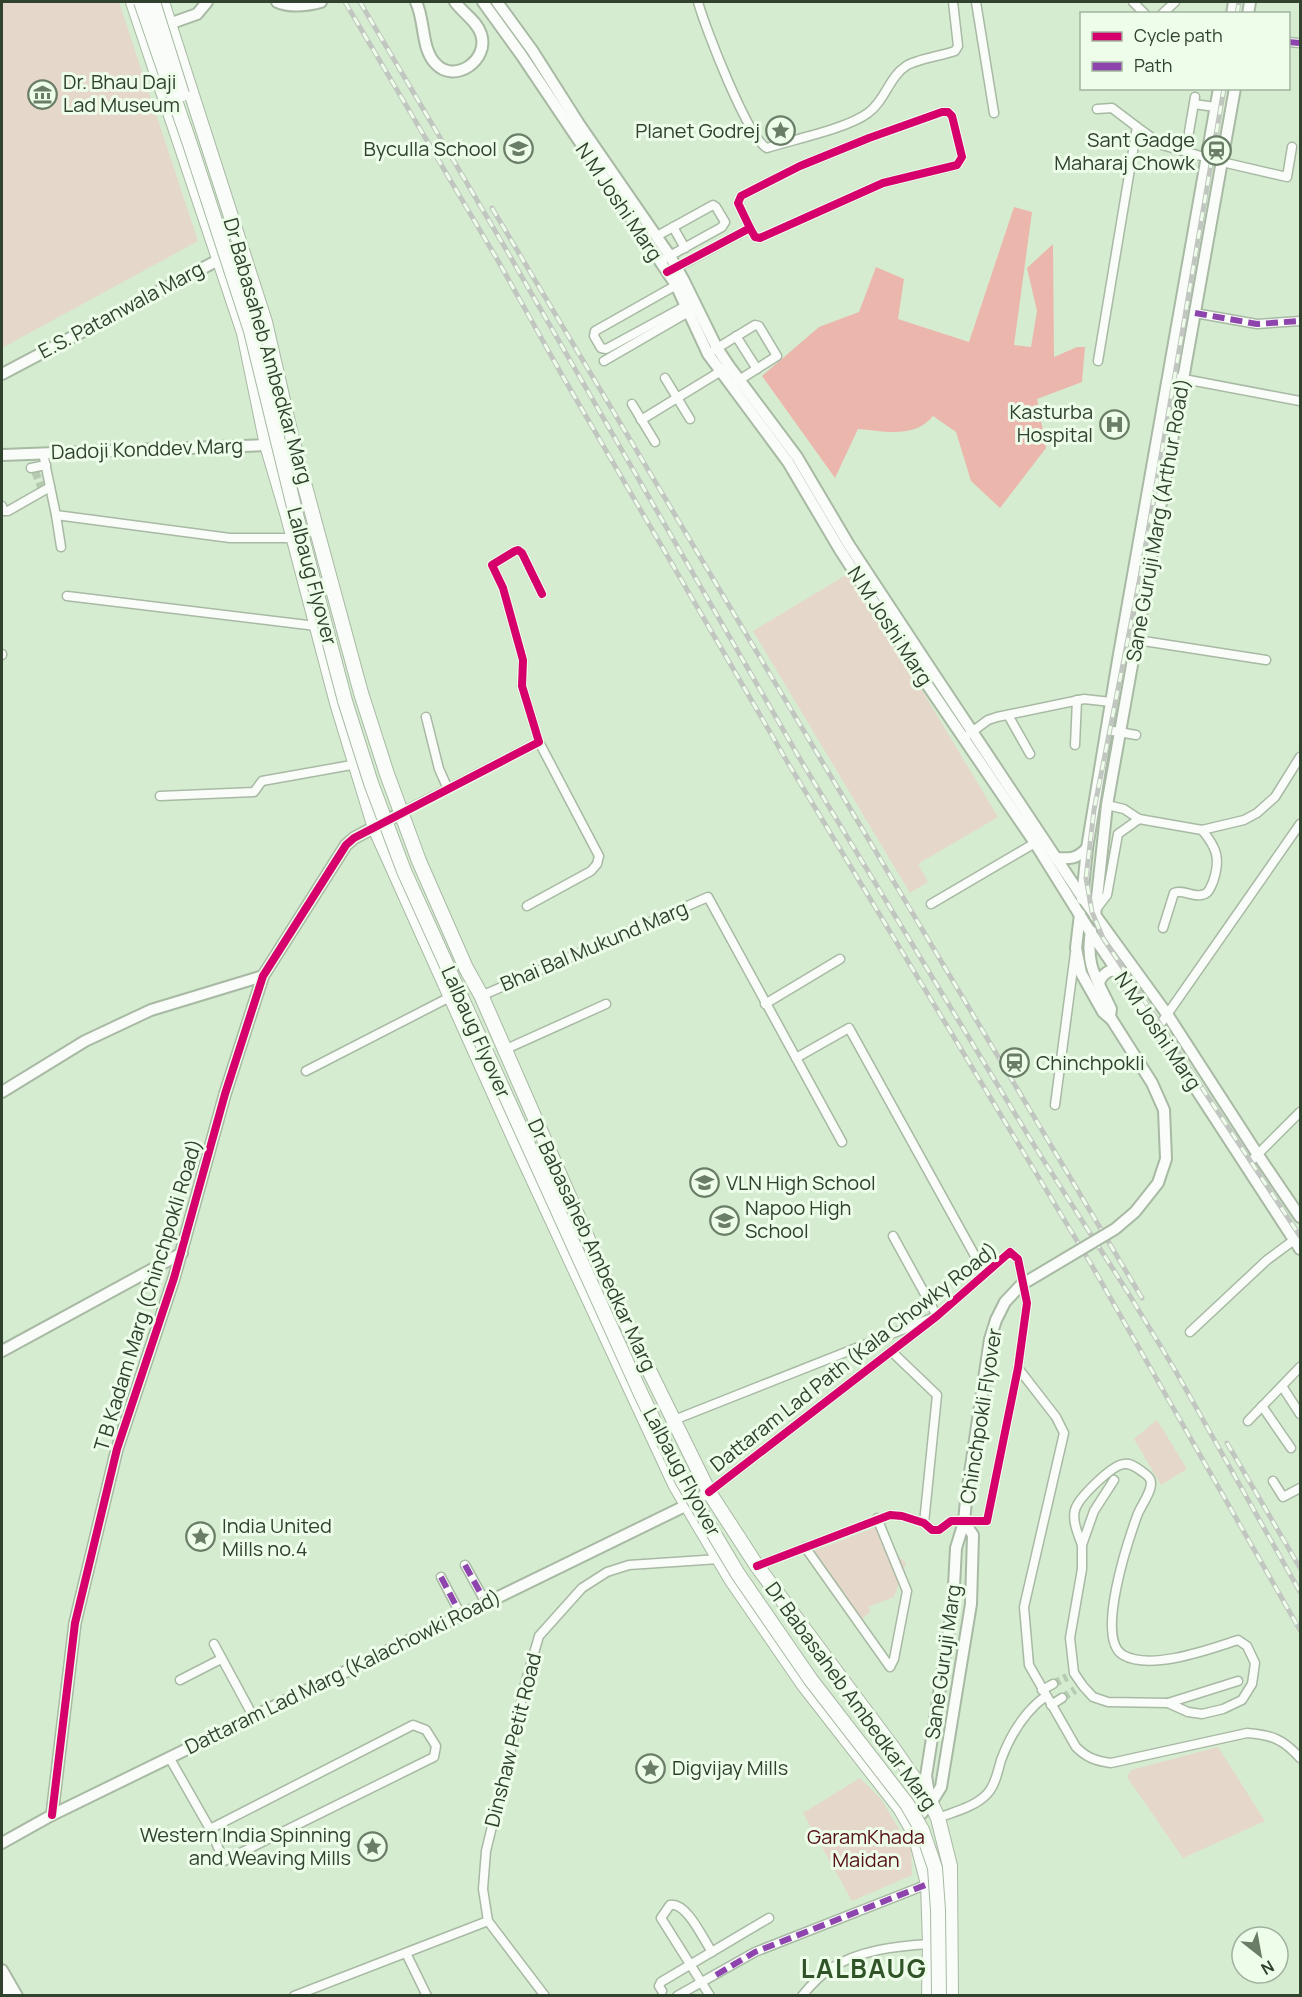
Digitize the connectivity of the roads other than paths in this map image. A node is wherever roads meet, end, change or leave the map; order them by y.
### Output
1 (133, 2) edge
2 (141, 2) edge
3 (153, 2) edge
4 (162, 2) edge
5 (207, 2) edge
6 (277, 2) edge
7 (321, 2) edge
8 (416, 2) edge
9 (455, 2) edge
10 (483, 2) edge
11 (497, 2) edge
12 (698, 2) edge
13 (953, 2) edge
14 (976, 2) edge
15 (169, 24) junction
16 (532, 50) junction
17 (522, 56) junction
18 (556, 86) junction
19 (1219, 90) edge
20 (1235, 90) edge
21 (545, 92) junction
22 (1215, 107) junction
23 (1097, 109) dead end
24 (994, 113) dead end
25 (574, 127) junction
26 (1137, 127) junction
27 (1189, 132) dead end
28 (1292, 147) dead end
29 (1206, 158) junction
30 (1222, 162) junction
31 (673, 227) junction
32 (750, 228) junction
33 (651, 234) junction
34 (241, 248) junction
35 (685, 248) junction
36 (219, 258) junction
37 (665, 259) junction
38 (672, 270) junction
39 (680, 283) junction
40 (692, 306) junction
41 (1195, 313) junction
42 (1300, 321) edge
43 (736, 336) junction
44 (713, 351) junction
45 (604, 361) dead end
46 (1098, 361) dead end
47 (724, 369) junction
48 (757, 369) junction
49 (2, 374) edge
50 (1168, 376) junction
51 (665, 378) dead end
52 (1184, 378) junction
53 (735, 383) junction
54 (677, 398) junction
55 (1164, 399) junction
56 (1300, 400) edge
57 (1179, 401) junction
58 (632, 404) dead end
59 (690, 419) dead end
60 (642, 420) junction
61 (291, 435) junction
62 (655, 442) dead end
63 (267, 445) junction
64 (1155, 451) junction
65 (43, 453) junction
66 (1170, 454) junction
67 (2, 455) edge
68 (46, 465) junction
69 (33, 469) dead end
70 (45, 490) junction
71 (2, 506) edge
72 (56, 515) junction
73 (1142, 522) junction
74 (1158, 524) junction
75 (293, 537) junction
76 (61, 547) dead end
77 (542, 594) dead end
78 (67, 596) dead end
79 (1124, 624) junction
80 (316, 626) junction
81 (1139, 627) junction
82 (1137, 640) junction
83 (1266, 660) dead end
84 (1077, 700) junction
85 (1111, 702) junction
86 (1008, 715) junction
87 (426, 717) dead end
88 (1107, 730) junction
89 (1120, 732) junction
90 (968, 734) junction
91 (1136, 735) dead end
92 (539, 742) junction
93 (1075, 745) dead end
94 (1030, 754) dead end
95 (1300, 757) edge
96 (1102, 759) junction
97 (1115, 761) junction
98 (357, 764) junction
99 (448, 789) junction
100 (160, 796) dead end
101 (1107, 805) junction
102 (403, 812) junction
103 (1139, 819) junction
104 (1300, 824) edge
105 (375, 828) junction
106 (1202, 830) junction
107 (1035, 843) junction
108 (1087, 848) junction
109 (1057, 857) junction
110 (1047, 863) junction
111 (1082, 897) junction
112 (931, 904) dead end
113 (527, 906) dead end
114 (1096, 911) junction
115 (1080, 914) junction
116 (1163, 928) dead end
117 (1091, 933) junction
118 (1076, 948) junction
119 (840, 959) dead end
120 (1119, 973) junction
121 (263, 976) junction
122 (1099, 985) junction
123 (481, 996) junction
124 (450, 997) junction
125 (606, 1004) dead end
126 (765, 1004) junction
127 (1167, 1014) junction
128 (1111, 1018) junction
129 (1157, 1029) junction
130 (504, 1050) junction
131 (796, 1058) junction
132 (306, 1071) dead end
133 (2, 1092) edge
134 (1055, 1105) dead end
135 (1300, 1112) edge
136 (842, 1142) dead end
137 (1258, 1155) junction
138 (1245, 1166) junction
139 (1300, 1217) edge
140 (893, 1236) dead end
141 (1297, 1245) edge
142 (182, 1253) junction
143 (985, 1274) junction
144 (937, 1316) junction
145 (1190, 1332) dead end
146 (2, 1351) edge
147 (891, 1351) junction
148 (1018, 1368) junction
149 (1300, 1368) edge
150 (1282, 1386) junction
151 (1263, 1406) junction
152 (1300, 1414) edge
153 (674, 1420) junction
154 (1248, 1421) dead end
155 (1291, 1448) dead end
156 (1114, 1480) dead end
157 (1272, 1481) dead end
158 (1300, 1488) edge
159 (709, 1492) junction
160 (687, 1505) junction
161 (877, 1518) junction
162 (964, 1522) junction
163 (924, 1523) junction
164 (1083, 1545) junction
165 (805, 1547) junction
166 (719, 1559) junction
167 (465, 1565) dead end
168 (757, 1566) junction
169 (441, 1577) dead end
170 (486, 1603) junction
171 (461, 1615) junction
172 (214, 1644) dead end
173 (221, 1659) junction
174 (180, 1680) dead end
175 (1238, 1681) dead end
176 (1053, 1684) tunnel mouth
177 (1044, 1693) junction
178 (1062, 1698) tunnel mouth
179 (1168, 1703) junction
180 (1051, 1705) junction
181 (253, 1716) junction
182 (169, 1757) junction
183 (1300, 1758) edge
184 (931, 1803) junction
185 (52, 1815) junction
186 (938, 1818) junction
187 (909, 1826) junction
188 (210, 1829) junction
189 (2, 1843) edge
190 (928, 1884) junction
191 (769, 1918) dead end
192 (488, 1921) junction
193 (930, 1944) junction
194 (712, 1952) junction
195 (406, 1953) junction
196 (691, 1964) junction
197 (2, 1970) edge
198 (702, 1983) junction
199 (2, 1985) edge
200 (660, 1994) edge
201 (9, 1995) edge
202 (17, 1995) edge
203 (294, 1995) edge
204 (425, 1995) edge
205 (545, 1995) edge
206 (676, 1995) edge
207 (710, 1995) edge
208 (802, 1995) edge
209 (929, 1995) edge
210 (939, 1995) edge
211 (944, 1995) edge
212 (951, 1995) edge

1 - 36 highway, Dr Babasaheb Ambedkar Marg
2 - 210 highway, Lalbaug Flyover, bridge
3 - 211 highway, Lalbaug Flyover, bridge
4 - 15 highway, Dr Babasaheb Ambedkar Marg
5 - 15 main road
6 - 7 main road
8 - 9 main road
10 - 17 main road, N M Joshi Marg
11 - 16 main road, N M Joshi Marg
12 - 13 street
14 - 24 street
15 - 34 highway, Dr Babasaheb Ambedkar Marg
16 - 17 main road
16 - 18 main road, N M Joshi Marg
17 - 21 main road, N M Joshi Marg
18 - 21 main road
18 - 25 main road, N M Joshi Marg
19 - 22 main road, Sane Guruji Marg (Arthur Road)
20 - 30 main road, Sane Guruji Marg (Arthur Road)
21 - 25 main road, N M Joshi Marg
22 - 27 street
22 - 29 main road, Sane Guruji Marg (Arthur Road)
23 - 26 street
25 - 33 main road, N M Joshi Marg
26 - 29 street
26 - 46 street
28 - 30 street
29 - 30 street
29 - 50 main road, Sane Guruji Marg (Arthur Road)
30 - 41 main road, Sane Guruji Marg (Arthur Road)
31 - 33 street
31 - 35 street
31 - 35 street
32 - 32 street
32 - 38 street
33 - 37 main road, N M Joshi Marg
34 - 36 main road, E.S. Patanwala Marg
34 - 61 highway, Dr Babasaheb Ambedkar Marg
35 - 37 street
36 - 49 main road, E.S. Patanwala Marg
36 - 63 highway, Dr Babasaheb Ambedkar Marg
37 - 38 main road, N M Joshi Marg
38 - 39 main road, N M Joshi Marg
39 - 40 main road, N M Joshi Marg
39 - 40 street
40 - 44 main road, N M Joshi Marg
40 - 45 street
41 - 42 street
41 - 52 main road, Sane Guruji Marg (Arthur Road)
43 - 44 street
43 - 48 street
43 - 48 street
44 - 47 main road, N M Joshi Marg
47 - 53 main road, N M Joshi Marg
47 - 54 street
48 - 53 street
50 - 52 street
50 - 55 main road, Sane Guruji Marg (Arthur Road)
51 - 54 street
52 - 56 street
52 - 57 main road, Sane Guruji Marg (Arthur Road)
53 - 90 main road, N M Joshi Marg
54 - 59 street
54 - 60 street
55 - 57 main road
55 - 64 main road, Sane Guruji Marg (Arthur Road)
57 - 66 main road, Sane Guruji Marg (Arthur Road)
58 - 60 street
60 - 62 street
61 - 63 main road, Dadoji Konddev Marg
61 - 102 highway, Dr Babasaheb Ambedkar Marg
63 - 65 main road, Dadoji Konddev Marg
63 - 75 highway, Dr Babasaheb Ambedkar Marg
64 - 66 main road
64 - 73 main road, Sane Guruji Marg (Arthur Road)
65 - 67 main road, Dadoji Konddev Marg
65 - 68 street
66 - 74 main road, Sane Guruji Marg (Arthur Road)
68 - 69 street
68 - 70 street
70 - 71 street
70 - 72 street
72 - 75 street
72 - 76 street
73 - 74 main road
73 - 79 main road, Sane Guruji Marg (Arthur Road)
74 - 81 main road, Sane Guruji Marg (Arthur Road)
75 - 80 highway, Dr Babasaheb Ambedkar Marg
77 - 92 street
78 - 80 street
79 - 81 main road
79 - 85 main road, Sane Guruji Marg (Arthur Road)
80 - 98 highway, Dr Babasaheb Ambedkar Marg
81 - 82 main road, Sane Guruji Marg (Arthur Road)
82 - 83 street
82 - 89 main road, Sane Guruji Marg (Arthur Road)
84 - 85 street
84 - 86 street
84 - 93 street
85 - 88 main road, Sane Guruji Marg (Arthur Road)
86 - 90 street
86 - 94 street
87 - 99 street
88 - 89 street
88 - 96 main road, Sane Guruji Marg (Arthur Road)
89 - 91 street
89 - 97 main road, Sane Guruji Marg (Arthur Road)
90 - 107 main road, N M Joshi Marg
90 - 109 main road, N M Joshi Marg
92 - 99 street
92 - 113 street
95 - 106 street
96 - 97 main road
96 - 108 main road, Sane Guruji Marg (Arthur Road)
97 - 101 main road, Sane Guruji Marg (Arthur Road)
98 - 100 street
98 - 105 highway, Dr Babasaheb Ambedkar Marg
99 - 102 street
101 - 103 street
101 - 114 main road, Sane Guruji Marg (Arthur Road)
102 - 105 main road, T B Kadam Marg (Chinchpokli Road)
102 - 123 highway, Dr Babasaheb Ambedkar Marg
103 - 106 street
103 - 114 street
104 - 127 street
105 - 121 main road, T B Kadam Marg (Chinchpokli Road)
105 - 124 highway, Dr Babasaheb Ambedkar Marg
106 - 116 street
107 - 110 main road, N M Joshi Marg
107 - 112 street
108 - 109 main road
108 - 111 main road, Sane Guruji Marg (Arthur Road)
109 - 110 main road
109 - 111 main road, N M Joshi Marg
110 - 115 main road, N M Joshi Marg
111 - 114 main road, N M Joshi Marg
111 - 115 main road, Sane Guruji Marg (Arthur Road)
114 - 117 main road, Sane Guruji Marg (Arthur Road)
114 - 127 main road, N M Joshi Marg
115 - 117 main road, N M Joshi Marg
115 - 118 main road, Sane Guruji Marg (Arthur Road)
117 - 120 main road, N M Joshi Marg
117 - 122 main road, Sane Guruji Marg (Arthur Road)
118 - 128 main road, Chinchpokli Flyover
118 - 134 street
119 - 126 street
120 - 122 main road
120 - 129 main road, N M Joshi Marg
121 - 133 main road
121 - 142 main road, T B Kadam Marg (Chinchpokli Road)
122 - 128 main road
123 - 126 street, Bhai Bal Mukund Marg
123 - 130 highway, Dr Babasaheb Ambedkar Marg
124 - 132 street
124 - 160 highway, Dr Babasaheb Ambedkar Marg
125 - 130 street
126 - 131 street
127 - 129 street
127 - 137 main road, N M Joshi Marg
128 - 162 main road, Chinchpokli Flyover, bridge
129 - 138 main road, N M Joshi Marg
130 - 153 highway, Dr Babasaheb Ambedkar Marg
131 - 136 street
131 - 143 street
135 - 137 street
137 - 138 street
137 - 139 main road, N M Joshi Marg
138 - 141 main road, N M Joshi Marg
140 - 144 street
141 - 145 street
142 - 146 main road
142 - 185 main road, T B Kadam Marg (Chinchpokli Road)
143 - 144 street, Dattaram Lad Path (Kala Chowky Road)
143 - 148 street, Dattaram Lad Path (Kala Chowky Road)
144 - 147 street, Dattaram Lad Path (Kala Chowky Road)
144 - 153 street
147 - 159 street, Dattaram Lad Path (Kala Chowky Road)
147 - 163 street
148 - 162 street, Dattaram Lad Path (Kala Chowky Road)
148 - 177 street
149 - 150 street
150 - 151 street
150 - 152 street
151 - 154 street
151 - 155 street
153 - 159 highway, Dr Babasaheb Ambedkar Marg
156 - 164 street
157 - 158 street
159 - 160 main road, Dattaram Lad Marg (Kalachowki Road)
159 - 168 highway, Dr Babasaheb Ambedkar Marg
160 - 166 highway, Dr Babasaheb Ambedkar Marg
160 - 170 main road, Dattaram Lad Marg (Kalachowki Road)
161 - 163 street
161 - 165 street
161 - 165 street
162 - 163 street
162 - 184 main road, Sane Guruji Marg
162 - 184 main road
164 - 179 street
164 - 179 street
165 - 168 street
166 - 187 highway, Dr Babasaheb Ambedkar Marg
166 - 192 street, Dinshaw Petit Road
167 - 170 street
168 - 184 highway, Dr Babasaheb Ambedkar Marg
169 - 171 street
170 - 171 main road, Dattaram Lad Marg (Kalachowki Road)
171 - 181 main road, Dattaram Lad Marg (Kalachowki Road)
172 - 173 street
173 - 174 street
173 - 181 street
175 - 179 street
176 - 177 street
177 - 180 street
177 - 186 street
178 - 180 street
180 - 183 street
181 - 182 main road, Dattaram Lad Marg (Kalachowki Road)
182 - 185 main road, Dattaram Lad Marg (Kalachowki Road)
182 - 188 street
184 - 186 highway, Dr Babasaheb Ambedkar Marg
184 - 187 main road
185 - 189 main road, Dattaram Lad Marg (Kalachowki Road)
186 - 212 highway, Dr Babasaheb Ambedkar Marg
187 - 190 highway, Dr Babasaheb Ambedkar Marg
188 - 188 street
190 - 193 highway, Dr Babasaheb Ambedkar Marg
190 - 198 street
191 - 194 street
192 - 195 street
192 - 205 street, Dinshaw Petit Road
193 - 208 street
193 - 209 highway, Dr Babasaheb Ambedkar Marg
194 - 196 street
194 - 196 street
195 - 203 street
195 - 204 street
196 - 198 street
196 - 200 street
197 - 202 main road
198 - 206 street
198 - 207 street
199 - 201 main road

